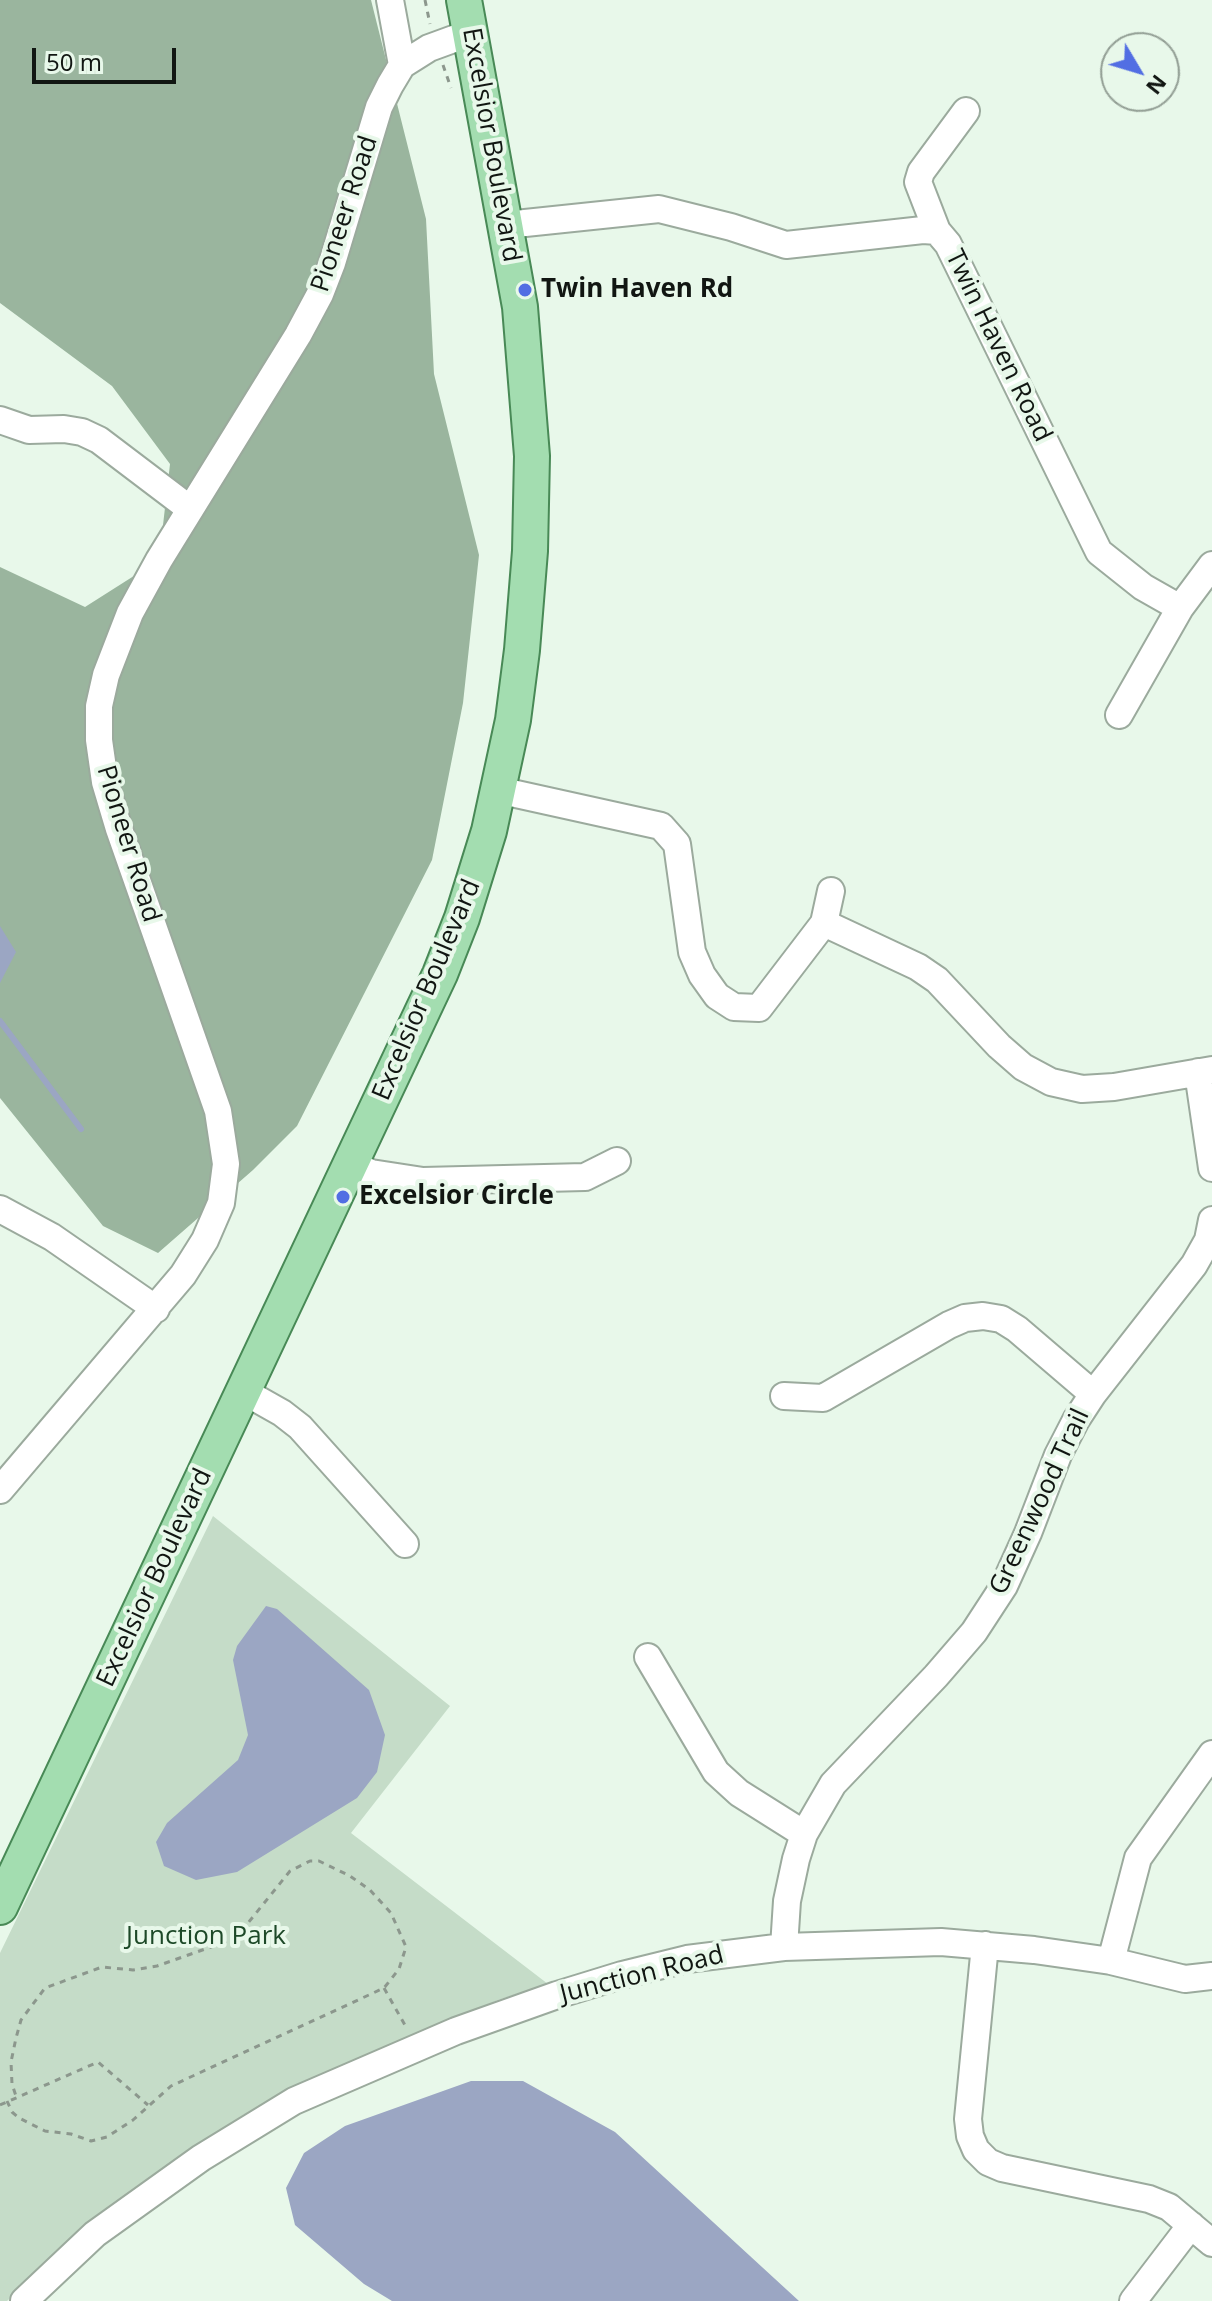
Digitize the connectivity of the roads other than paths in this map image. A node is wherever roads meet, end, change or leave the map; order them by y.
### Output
1 (390, 0) edge
2 (467, 16) edge
3 (402, 65) junction
4 (966, 111) dead end
5 (506, 225) junction
6 (937, 231) junction
7 (0, 420) edge
8 (190, 509) junction
9 (1212, 565) edge
10 (1180, 608) junction
11 (1119, 715) dead end
12 (498, 790) junction
13 (831, 891) dead end
14 (824, 923) junction
15 (1205, 1071) edge
16 (617, 1161) dead end
17 (352, 1164) junction
18 (1212, 1168) edge
19 (0, 1209) edge
20 (1212, 1220) edge
21 (156, 1309) junction
22 (243, 1391) junction
23 (1093, 1394) junction
24 (784, 1396) dead end
25 (5, 1474) edge
26 (405, 1544) dead end
27 (648, 1657) dead end
28 (1212, 1754) edge
29 (804, 1834) junction
30 (0, 1907) edge
31 (985, 1945) junction
32 (784, 1947) junction
33 (1111, 1961) junction
34 (1212, 1976) edge
35 (1191, 2225) junction
36 (1212, 2243) edge
37 (24, 2301) edge
38 (1133, 2301) edge

1 - 3 street
2 - 3 street
2 - 5 main road, Excelsior Boulevard
3 - 8 street, Pioneer Road
4 - 6 street
5 - 6 street, Twin Haven Road
5 - 12 main road, Excelsior Boulevard
6 - 10 street, Twin Haven Road
7 - 8 street
8 - 21 street, Pioneer Road
9 - 10 street
10 - 11 street
12 - 14 street
12 - 17 main road, Excelsior Boulevard
13 - 14 street
14 - 15 street
15 - 18 street
16 - 17 street
17 - 22 main road, Excelsior Boulevard
19 - 21 street
20 - 23 street, Greenwood Trail
21 - 25 street, Pioneer Road
22 - 26 street
22 - 30 main road, Excelsior Boulevard
23 - 24 street
23 - 29 street, Greenwood Trail
27 - 29 street
28 - 33 street
29 - 32 street, Greenwood Trail
31 - 32 street, Junction Road
31 - 33 street, Junction Road
31 - 35 street
32 - 37 street, Junction Road
33 - 34 street, Junction Road
35 - 36 street
35 - 38 street

